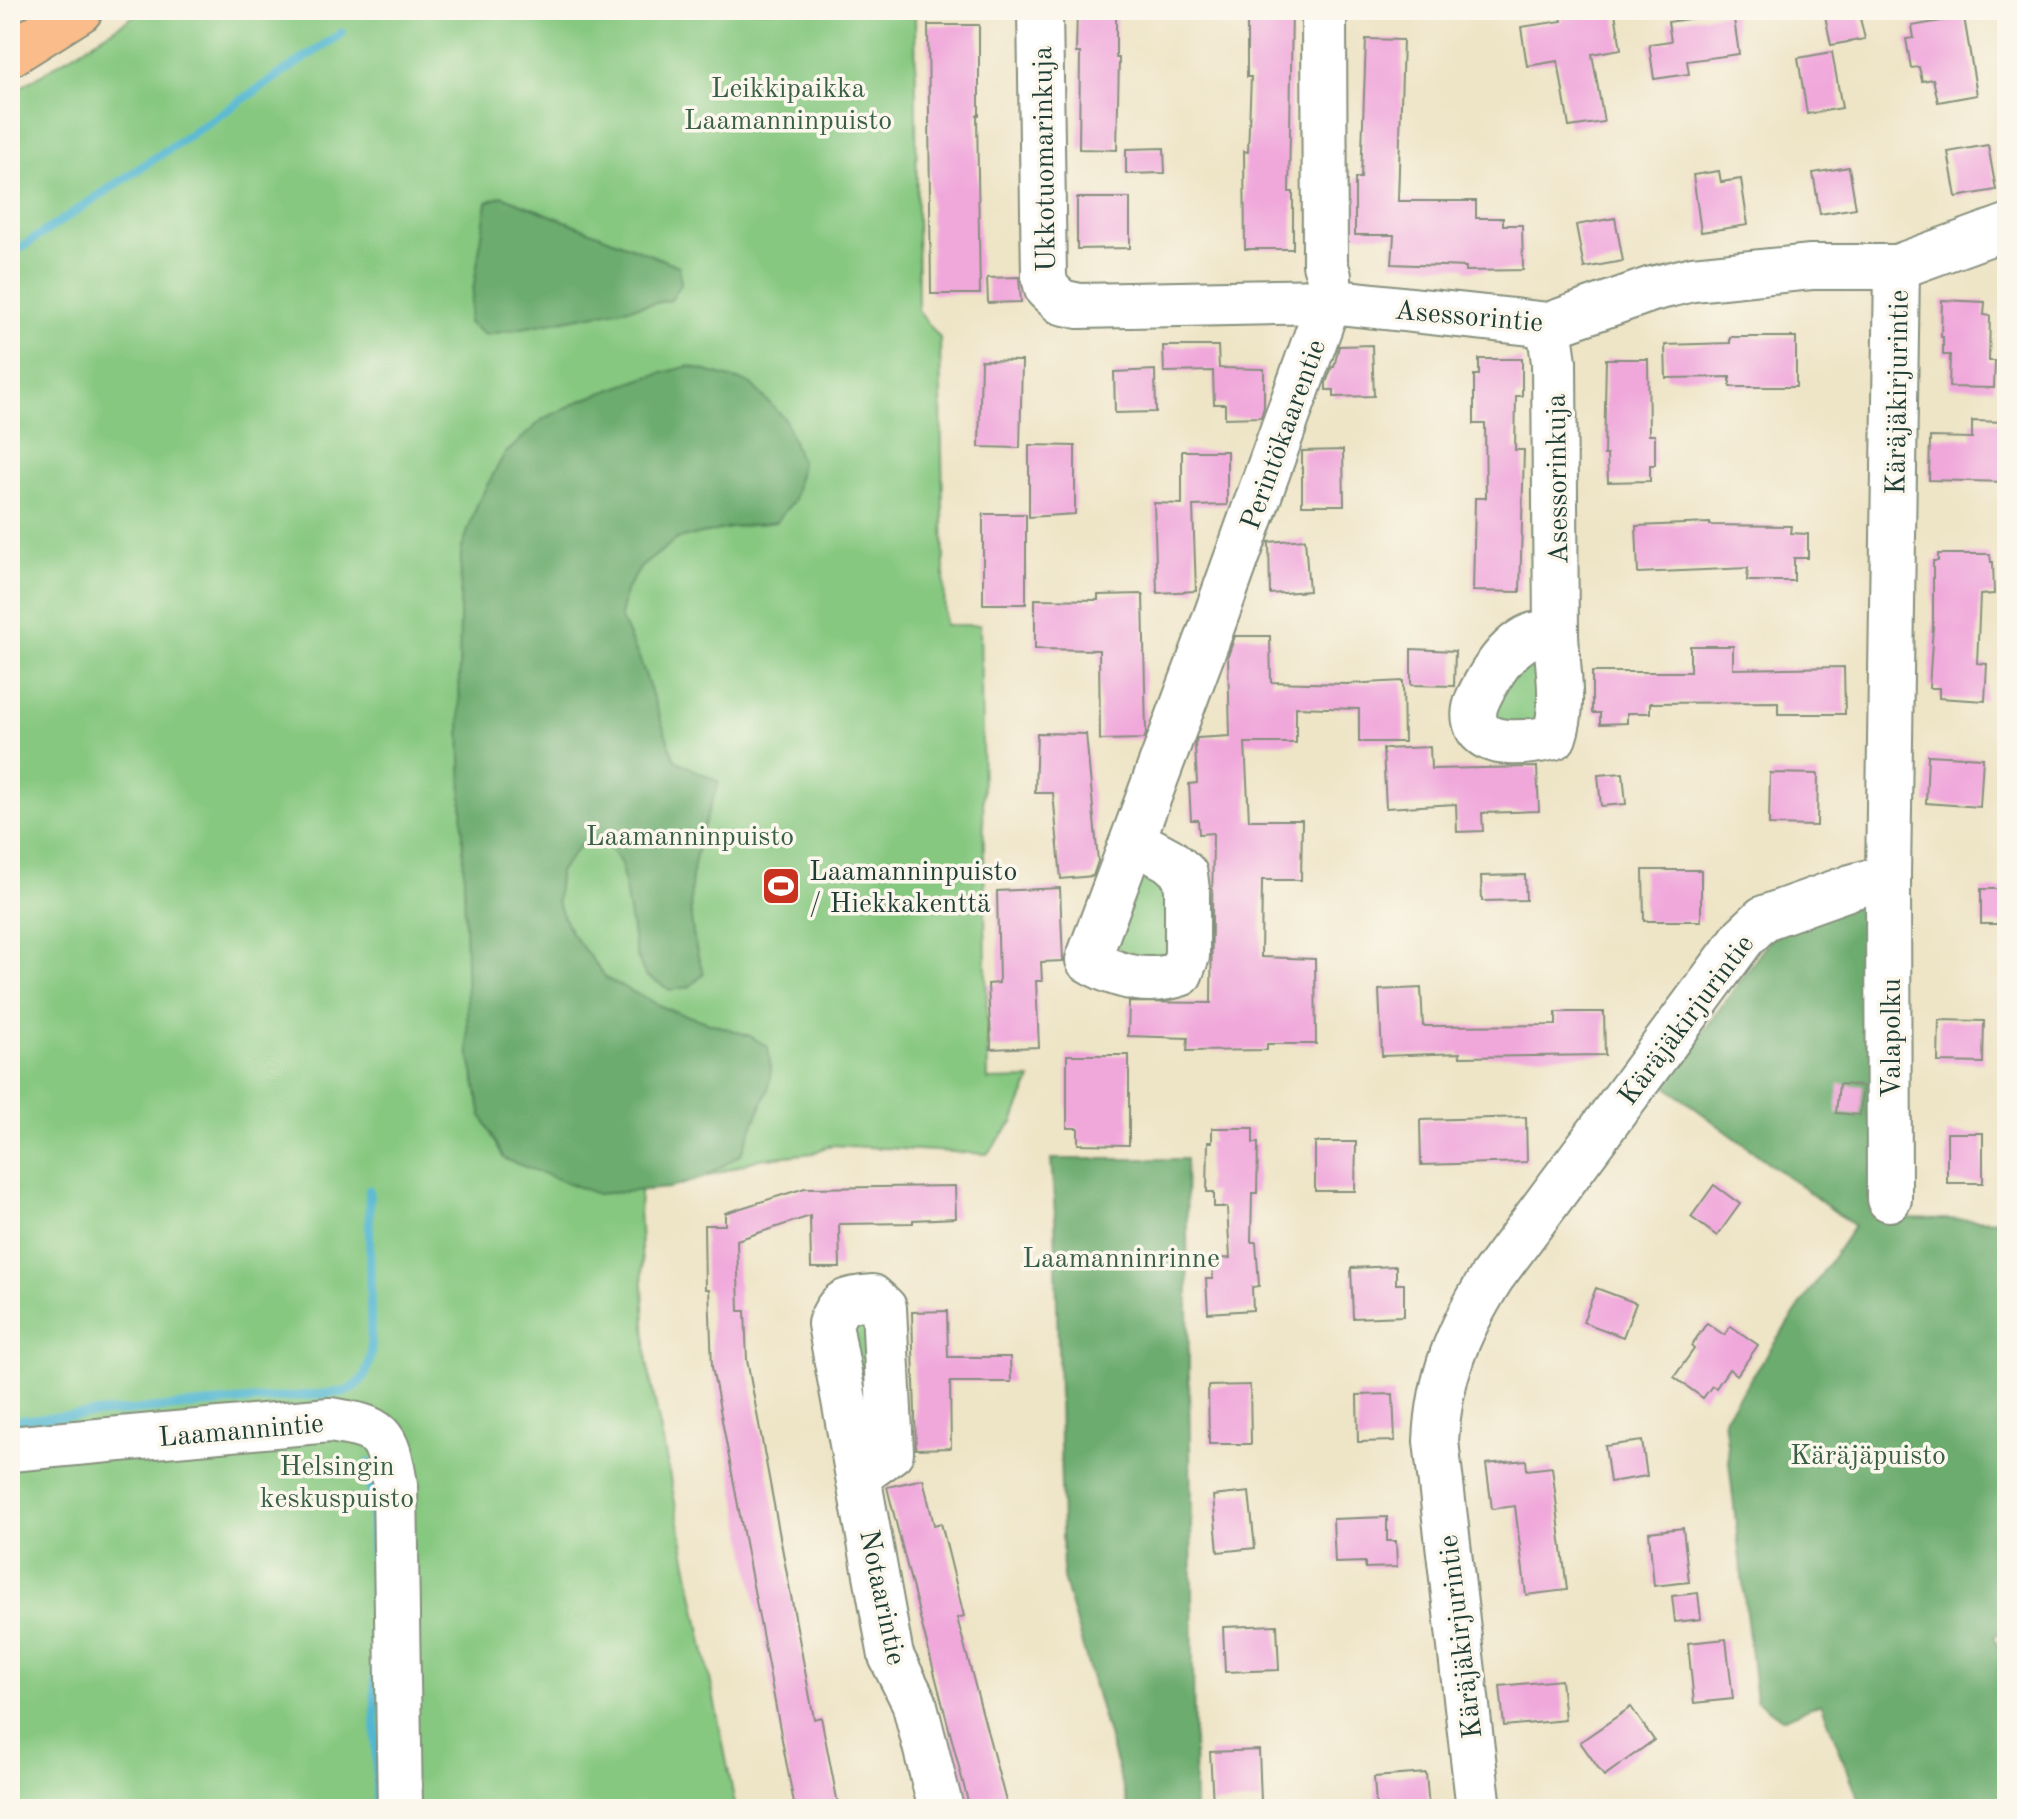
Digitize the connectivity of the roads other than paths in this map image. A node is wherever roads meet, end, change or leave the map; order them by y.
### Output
1 (80, 10) edge
2 (1040, 10) edge
3 (1324, 10) edge
4 (10, 54) edge
5 (2007, 227) edge
6 (1897, 267) junction
7 (1329, 301) junction
8 (1061, 302) joint
9 (1549, 325) junction
10 (1556, 633) dead end
11 (1134, 841) dead end
12 (1888, 877) junction
13 (1889, 1199) dead end
14 (10, 1449) edge
15 (859, 1475) dead end
16 (400, 1809) edge
17 (941, 1809) edge
18 (1479, 1809) edge

1 - 4 highway
2 - 8 street, Ukkotuomarinkuja
3 - 7 street, Perintökaarentie
5 - 6 street, Asessorintie
6 - 9 street, Asessorintie
6 - 12 street, Käräjäkirjurintie
7 - 8 street, Asessorintie
7 - 9 street, Asessorintie
7 - 11 street, Perintökaarentie
9 - 10 street, Asessorinkuja
12 - 13 street, Valapolku
12 - 18 street, Käräjäkirjurintie
14 - 16 street, Laamannintie
15 - 17 street, Notaarintie

